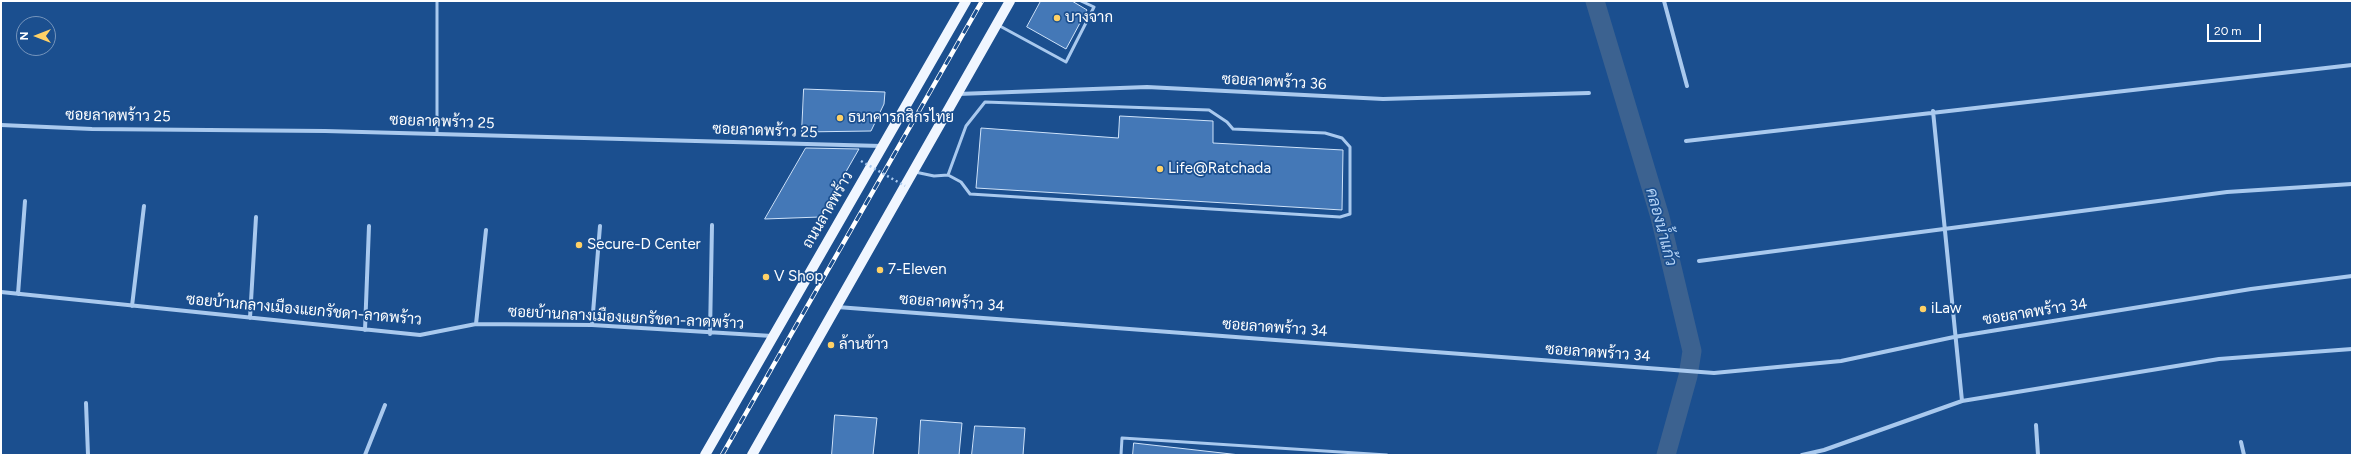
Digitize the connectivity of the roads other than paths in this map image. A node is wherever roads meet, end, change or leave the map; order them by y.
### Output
1 (437, 1) edge
2 (966, 1) edge
3 (1010, 1) edge
4 (1081, 1) edge
5 (1664, 1) edge
6 (997, 25) junction
7 (2352, 65) edge
8 (1687, 86) dead end
9 (1589, 93) dead end
10 (958, 94) junction
11 (1933, 112) junction
12 (1, 125) edge
13 (437, 134) junction
14 (1686, 141) dead end
15 (882, 146) junction
16 (914, 171) junction
17 (948, 174) junction
18 (2352, 184) edge
19 (25, 201) dead end
20 (144, 206) dead end
21 (256, 217) dead end
22 (712, 225) dead end
23 (369, 226) dead end
24 (600, 226) dead end
25 (1943, 228) junction
26 (486, 230) dead end
27 (1699, 261) dead end
28 (2352, 276) edge
29 (1, 292) edge
30 (18, 294) junction
31 (132, 306) junction
32 (837, 306) junction
33 (250, 318) junction
34 (476, 324) junction
35 (592, 325) junction
36 (365, 330) junction
37 (710, 334) junction
38 (772, 336) junction
39 (1954, 338) junction
40 (2352, 349) edge
41 (1962, 401) junction
42 (86, 403) dead end
43 (385, 405) dead end
44 (2036, 426) dead end
45 (2241, 442) dead end
46 (88, 455) edge
47 (365, 455) edge
48 (705, 455) edge
49 (752, 455) edge
50 (1121, 455) edge
51 (1387, 455) edge
52 (1802, 455) edge
53 (2038, 455) edge
54 (2244, 455) edge

1 - 13 lane
2 - 15 main road, ถนนลาดพร้าว
3 - 6 main road
4 - 6 lane
5 - 8 street
6 - 10 main road
7 - 11 street
9 - 10 street, ซอยลาดพร้าว 36
10 - 16 main road
11 - 14 street
11 - 25 street
12 - 13 street, ซอยลาดพร้าว 25
13 - 15 street, ซอยลาดพร้าว 25
15 - 38 main road, ถนนลาดพร้าว
16 - 17 lane
16 - 32 main road
17 - 17 lane
18 - 25 street
19 - 30 street
20 - 31 street
21 - 33 street
22 - 37 street
23 - 36 street
24 - 35 street
25 - 27 street
25 - 39 street
26 - 34 street
28 - 39 street, ซอยลาดพร้าว 34
29 - 30 street, ซอยบ้านกลางเมืองแยกรัชดา-ลาดพร้าว
30 - 31 street, ซอยบ้านกลางเมืองแยกรัชดา-ลาดพร้าว
31 - 33 street, ซอยบ้านกลางเมืองแยกรัชดา-ลาดพร้าว
32 - 39 street, ซอยลาดพร้าว 34
32 - 49 main road
33 - 36 street, ซอยบ้านกลางเมืองแยกรัชดา-ลาดพร้าว
34 - 35 street, ซอยบ้านกลางเมืองแยกรัชดา-ลาดพร้าว
34 - 36 street, ซอยบ้านกลางเมืองแยกรัชดา-ลาดพร้าว
35 - 37 street, ซอยบ้านกลางเมืองแยกรัชดา-ลาดพร้าว
37 - 38 street, ซอยบ้านกลางเมืองแยกรัชดา-ลาดพร้าว
38 - 48 main road, ถนนลาดพร้าว
39 - 41 street
40 - 41 street
41 - 52 street
42 - 46 street
43 - 47 street
44 - 53 street
45 - 54 street
50 - 51 lane

